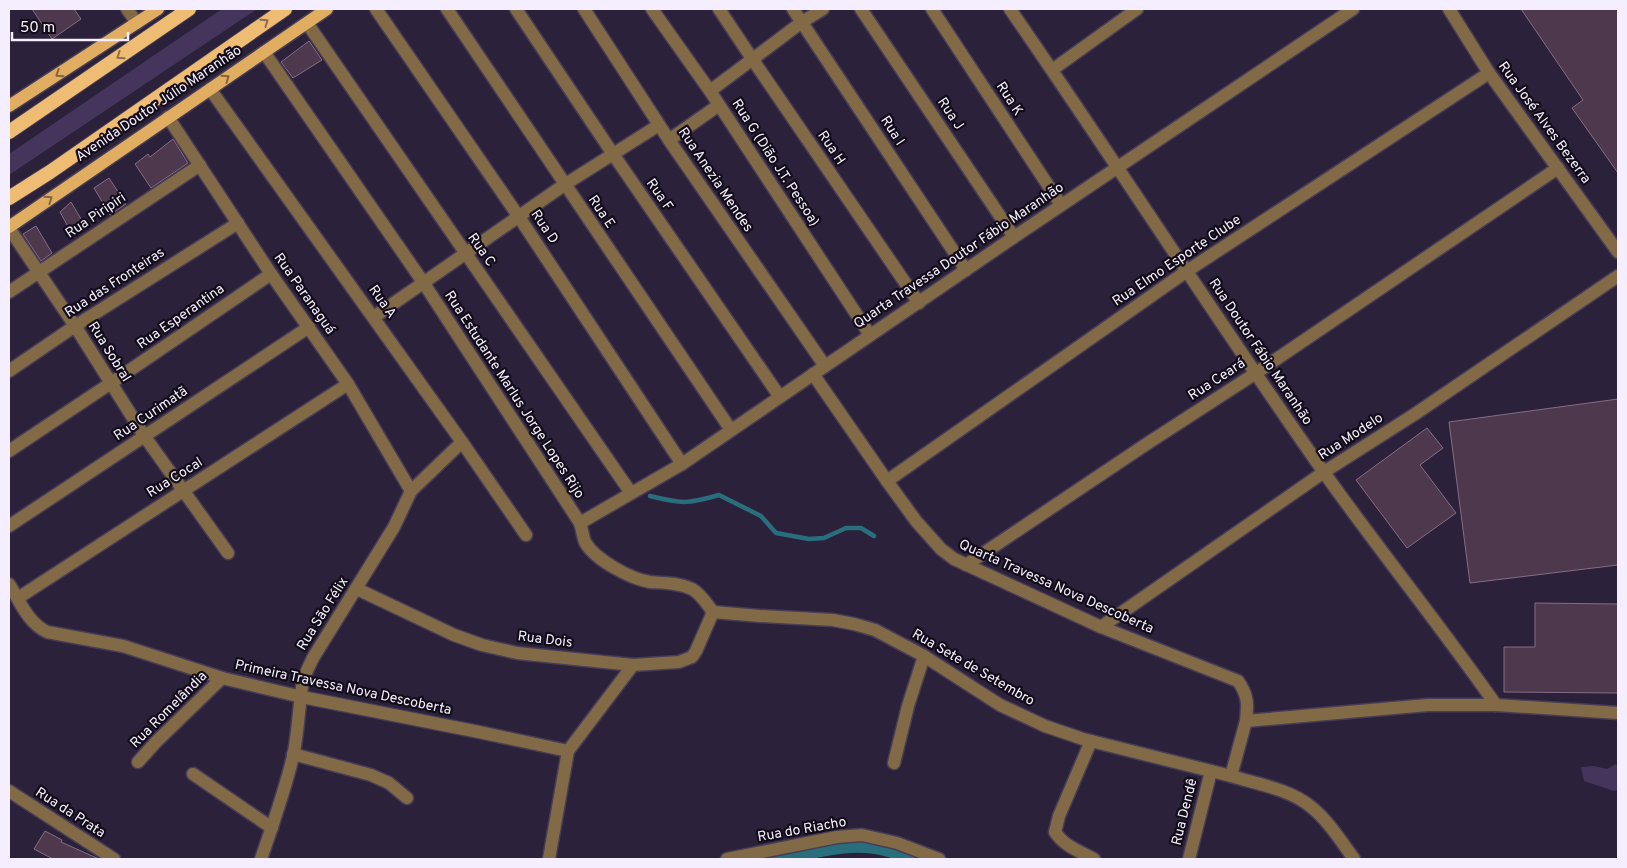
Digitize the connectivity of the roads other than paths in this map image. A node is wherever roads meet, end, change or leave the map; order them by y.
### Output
1 (127, 9) edge
2 (158, 9) edge
3 (189, 9) edge
4 (285, 9) edge
5 (327, 9) edge
6 (376, 9) edge
7 (447, 9) edge
8 (516, 9) edge
9 (584, 9) edge
10 (652, 9) edge
11 (720, 9) edge
12 (793, 9) edge
13 (823, 9) edge
14 (861, 9) edge
15 (932, 9) edge
16 (1010, 9) edge
17 (1137, 9) edge
18 (1353, 9) edge
19 (1449, 9) edge
20 (802, 22) junction
21 (137, 23) junction
22 (307, 23) junction
23 (264, 52) junction
24 (753, 60) junction
25 (1052, 70) junction
26 (1489, 72) junction
27 (210, 89) junction
28 (710, 92) junction
29 (719, 105) junction
30 (9, 106) edge
31 (168, 117) junction
32 (659, 125) junction
33 (9, 132) edge
34 (669, 140) junction
35 (613, 154) junction
36 (200, 165) junction
37 (1119, 167) junction
38 (1558, 168) junction
39 (564, 185) junction
40 (9, 198) edge
41 (1061, 205) junction
42 (519, 217) junction
43 (238, 222) junction
44 (9, 227) edge
45 (1014, 237) junction
46 (1618, 252) edge
47 (465, 254) junction
48 (966, 270) junction
49 (1187, 271) junction
50 (38, 273) junction
51 (271, 274) junction
52 (1618, 276) edge
53 (423, 282) junction
54 (9, 292) edge
55 (919, 303) junction
56 (374, 317) junction
57 (75, 326) junction
58 (309, 327) junction
59 (870, 335) junction
60 (825, 366) junction
61 (9, 371) edge
62 (1256, 373) junction
63 (813, 374) junction
64 (111, 383) junction
65 (348, 384) junction
66 (780, 397) junction
67 (731, 430) junction
68 (145, 437) junction
69 (462, 442) junction
70 (9, 451) edge
71 (682, 464) junction
72 (1324, 472) junction
73 (887, 481) junction
74 (411, 491) junction
75 (184, 492) junction
76 (631, 493) junction
77 (580, 523) junction
78 (9, 526) edge
79 (526, 536) dead end
80 (228, 553) dead end
81 (966, 565) junction
82 (9, 584) edge
83 (357, 589) junction
84 (18, 598) junction
85 (713, 612) junction
86 (1101, 626) junction
87 (924, 656) junction
88 (633, 665) junction
89 (222, 678) junction
90 (302, 698) junction
91 (1496, 705) junction
92 (1618, 713) edge
93 (1246, 721) junction
94 (1090, 741) junction
95 (568, 751) junction
96 (293, 754) junction
97 (138, 762) dead end
98 (894, 763) dead end
99 (1211, 771) junction
100 (193, 774) dead end
101 (1231, 776) junction
102 (9, 791) edge
103 (406, 798) dead end
104 (272, 828) junction
105 (114, 859) edge
106 (261, 859) edge
107 (548, 859) edge
108 (727, 859) edge
109 (939, 859) edge
110 (1094, 859) edge
111 (1189, 859) edge
112 (1354, 859) edge

1 - 21 street
2 - 21 main road
3 -> 33 highway
40 -> 4 highway, Avenida Doutor Júlio Maranhão
5 - 22 main road, Avenida Doutor Júlio Maranhão
6 - 42 street, Rua D
7 - 39 street, Rua E
8 - 35 street, Rua F
9 - 32 street, Rua Anezia Mendes
10 - 28 street, Rua G (Dião J.T. Pessoa)
11 - 24 street, Rua H
12 - 20 street, Rua I
13 - 20 street
14 - 45 street, Rua J
15 - 41 street, Rua K
16 - 25 street, Rua Doutor Fábio Maranhão
17 - 25 street
18 - 37 street, Quarta Travessa Doutor Fábio Maranhão
19 - 26 street, Rua José Alves Bezerra
20 - 24 street
20 - 48 street, Rua I
21 -> 30 main road
22 - 23 main road, Avenida Doutor Júlio Maranhão
22 - 47 street, Rua C
27 -> 23 main road, Avenida Doutor Júlio Maranhão
23 - 53 street, Rua Estudante Marlus Jorge Lopes Rijo
24 - 28 street
24 - 55 street, Rua H
25 - 37 street, Rua Doutor Fábio Maranhão
26 - 38 street, Rua José Alves Bezerra
26 - 49 street, Rua Elmo Esporte Clube
27 - 31 main road, Avenida Doutor Júlio Maranhão
27 - 56 street, Rua A
28 - 29 street, Rua G (Dião J.T. Pessoa)
29 - 34 street
29 - 59 street, Rua G (Dião J.T. Pessoa)
31 - 36 street, Rua Paranaguá
44 -> 31 main road, Avenida Doutor Júlio Maranhão
32 - 34 street, Rua Anezia Mendes
32 - 35 street
34 - 60 street, Rua Anezia Mendes
35 - 39 street
35 - 66 street, Rua F
36 - 43 street, Rua Paranaguá
36 - 50 street, Rua Piripiri
37 - 41 street, Quarta Travessa Doutor Fábio Maranhão
37 - 49 street, Rua Doutor Fábio Maranhão
38 - 46 street, Rua José Alves Bezerra
38 - 62 street, Rua Ceará
39 - 42 street
39 - 67 street, Rua E
41 - 45 street, Quarta Travessa Doutor Fábio Maranhão
42 - 47 street
42 - 71 street, Rua D
43 - 51 street, Rua Paranaguá
43 - 57 street, Rua das Fronteiras
44 - 50 street, Rua Sobral
45 - 48 street, Quarta Travessa Doutor Fábio Maranhão
47 - 53 street
47 - 76 street, Rua C
48 - 55 street, Quarta Travessa Doutor Fábio Maranhão
49 - 62 street, Rua Doutor Fábio Maranhão
49 - 73 street, Rua Elmo Esporte Clube
50 - 54 street, Rua Piripiri
50 - 57 street, Rua Sobral
51 - 58 street, Rua Paranaguá
51 - 64 street, Rua Esperantina
52 - 72 street, Rua Modelo
53 - 56 street
53 - 77 street, Rua Estudante Marlus Jorge Lopes Rijo
55 - 59 street, Quarta Travessa Doutor Fábio Maranhão
56 - 69 street, Rua A
57 - 61 street, Rua das Fronteiras
57 - 64 street, Rua Sobral
58 - 65 street, Rua Paranaguá
58 - 68 street, Rua Curimatã
59 - 60 street, Quarta Travessa Doutor Fábio Maranhão
60 - 63 street, Quarta Travessa Doutor Fábio Maranhão
62 - 72 street, Rua Doutor Fábio Maranhão
62 - 81 street, Rua Ceará
63 - 66 street, Quarta Travessa Doutor Fábio Maranhão
63 - 73 street, Quarta Travessa Nova Descoberta
64 - 68 street, Rua Sobral
64 - 70 street, Rua Esperantina
65 - 74 street, Rua Paranaguá
65 - 75 street, Rua Cocal
66 - 67 street, Quarta Travessa Doutor Fábio Maranhão
67 - 71 street, Quarta Travessa Doutor Fábio Maranhão
68 - 75 street, Rua Sobral
68 - 78 street, Rua Curimatã
69 - 74 street, Rua São Félix
69 - 79 street, Rua A
71 - 76 street, Quarta Travessa Doutor Fábio Maranhão
72 - 86 street, Rua Modelo
72 - 91 street, Rua Doutor Fábio Maranhão
73 - 81 street, Quarta Travessa Nova Descoberta
74 - 83 street, Rua São Félix
75 - 80 street
75 - 84 street, Rua Cocal
76 - 77 street, Quarta Travessa Doutor Fábio Maranhão
77 - 85 street
81 - 86 street, Quarta Travessa Nova Descoberta
82 - 84 street
83 - 88 street, Rua Dois
83 - 90 street, Rua São Félix
84 - 89 street, Primeira Travessa Nova Descoberta
85 - 87 street, Rua Sete de Setembro
85 - 88 street, Rua Dois
86 - 93 street, Quarta Travessa Nova Descoberta
87 - 94 street, Rua Sete de Setembro
87 - 98 street
88 - 95 street
89 - 90 street, Primeira Travessa Nova Descoberta
89 - 97 street, Rua Romelândia
90 - 95 street, Primeira Travessa Nova Descoberta
90 - 96 street, Rua São Félix
91 - 92 street
91 - 93 street
93 - 101 street, Quarta Travessa Nova Descoberta
94 - 99 street, Rua Sete de Setembro
94 - 110 street
95 - 107 street
96 - 103 street
96 - 104 street, Rua São Félix
99 - 101 street, Rua Sete de Setembro
99 - 111 street, Rua Dendê
100 - 104 street
101 - 112 street, Rua Sete de Setembro
102 - 105 street, Rua da Prata
104 - 106 street, Rua São Félix
108 - 109 street, Rua do Riacho

